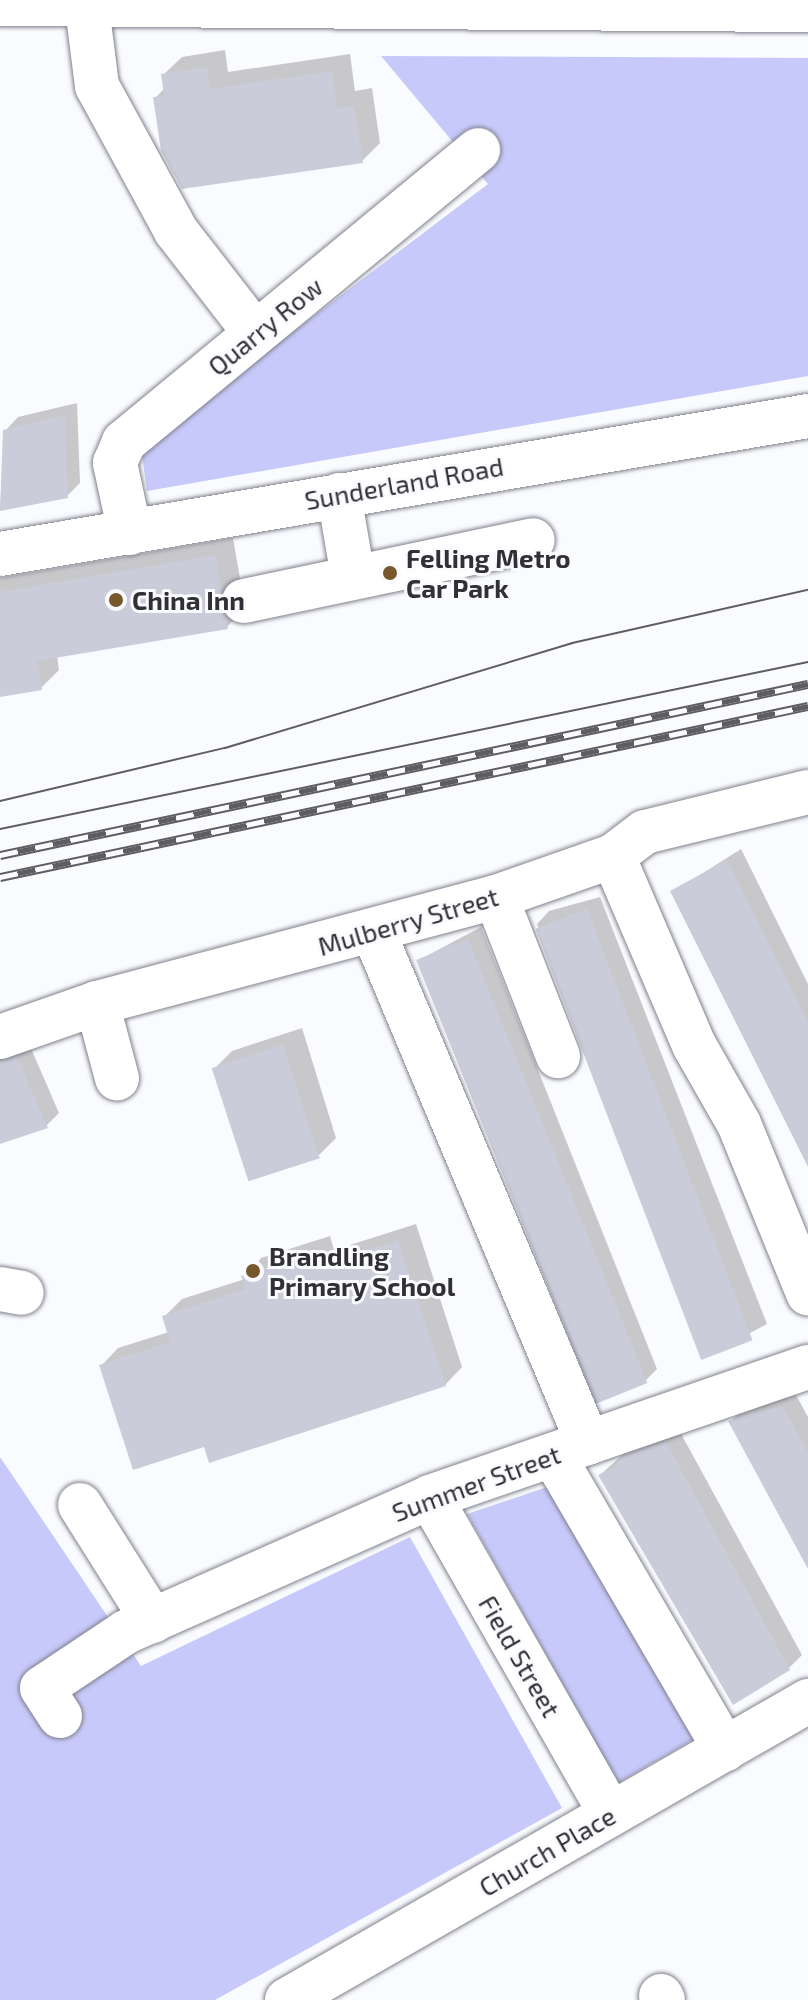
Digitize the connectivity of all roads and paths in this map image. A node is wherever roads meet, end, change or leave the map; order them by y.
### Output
1 (0, 4) edge
2 (384, 5) edge
3 (504, 6) edge
4 (87, 7) junction
5 (808, 10) edge
6 (478, 150) dead end
7 (255, 333) junction
8 (808, 416) edge
9 (339, 495) junction
10 (130, 533) junction
11 (533, 540) dead end
12 (0, 554) edge
13 (353, 577) junction
14 (244, 601) dead end
15 (808, 792) edge
16 (613, 856) junction
17 (496, 897) junction
18 (374, 933) junction
19 (97, 1003) junction
20 (0, 1037) edge
21 (558, 1056) dead end
22 (117, 1078) dead end
23 (808, 1293) edge
24 (808, 1367) edge
25 (570, 1449) junction
26 (430, 1497) junction
27 (80, 1505) dead end
28 (153, 1621) junction
29 (808, 1701) edge
30 (60, 1716) dead end
31 (725, 1749) junction
32 (611, 1814) junction
33 (287, 2000) edge

1 - 4 street
2 - 3 street
2 - 4 street
3 - 5 street
4 - 7 street
6 - 7 street, Quarry Row
7 - 10 street, Quarry Row
8 - 9 street, Sunderland Road
9 - 10 street, Sunderland Road
9 - 13 street
10 - 12 street, Sunderland Road
11 - 13 street
13 - 14 street
15 - 16 street, Mulberry Street
16 - 17 street, Mulberry Street
16 - 23 street
17 - 18 street, Mulberry Street
17 - 21 street
18 - 19 street, Mulberry Street
18 - 25 street
19 - 20 street, Mulberry Street
19 - 22 street
24 - 25 street, Summer Street
25 - 26 street, Summer Street
25 - 31 street
26 - 28 street, Summer Street
26 - 32 street, Field Street
27 - 28 street
28 - 30 street, Summer Street
29 - 31 street, Church Place
31 - 32 street, Church Place
32 - 33 street, Church Place

